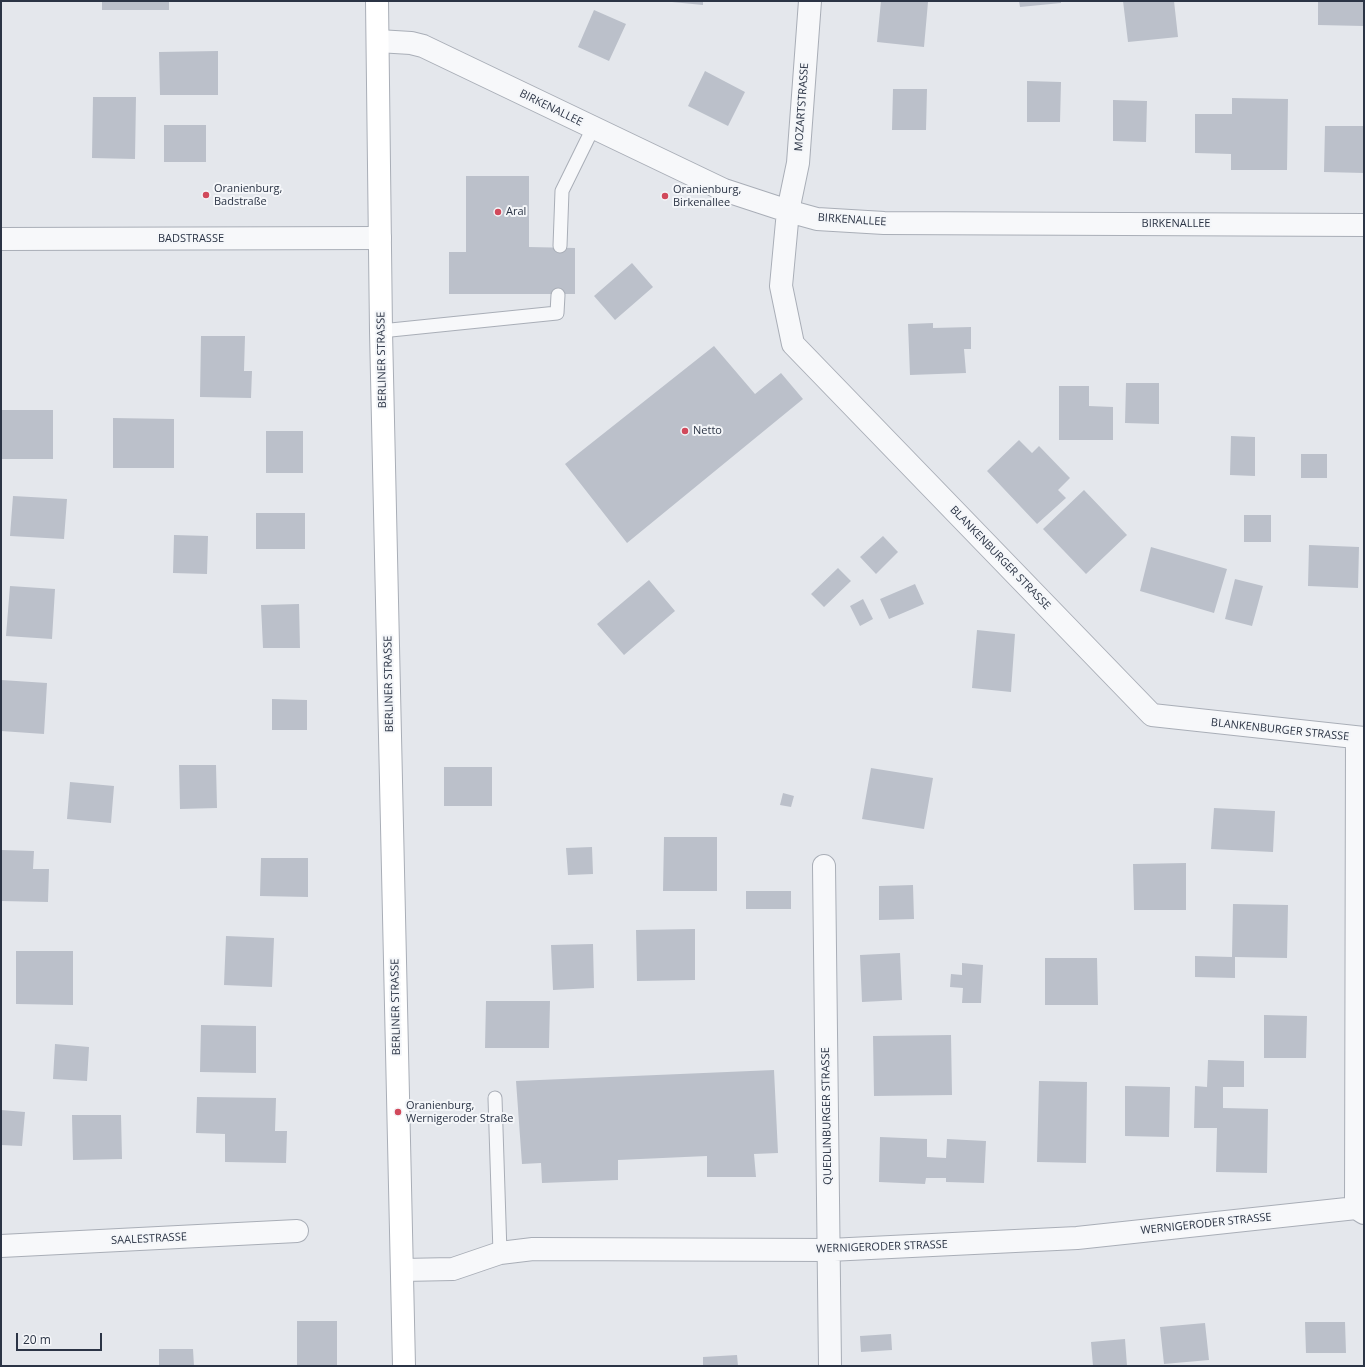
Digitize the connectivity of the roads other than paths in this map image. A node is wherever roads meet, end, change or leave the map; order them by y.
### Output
1 (377, 1) edge
2 (810, 1) edge
3 (378, 41) junction
4 (592, 128) junction
5 (788, 211) junction
6 (1364, 225) edge
7 (380, 238) junction
8 (1, 239) edge
9 (560, 246) dead end
10 (558, 295) dead end
11 (381, 331) junction
12 (1360, 738) edge
13 (824, 866) dead end
14 (495, 1098) dead end
15 (1361, 1209) edge
16 (297, 1232) dead end
17 (1, 1246) edge
18 (829, 1250) junction
19 (500, 1253) junction
20 (402, 1270) junction
21 (404, 1366) edge
22 (830, 1366) edge

1 - 3 main road, BERLINER STRASSE
2 - 5 street, MOZARTSTRASSE
3 - 4 street, BIRKENALLEE
3 - 7 main road, BERLINER STRASSE
4 - 5 street, BIRKENALLEE
4 - 9 lane
5 - 6 street, BIRKENALLEE
5 - 12 street, BLANKENBURGER STRASSE
7 - 8 street, BADSTRASSE
7 - 11 main road, BERLINER STRASSE
10 - 11 lane
11 - 20 main road, BERLINER STRASSE
12 - 15 street
13 - 18 street, QUEDLINBURGER STRASSE
14 - 19 lane
15 - 18 street, WERNIGERODER STRASSE
16 - 17 street, SAALESTRASSE
18 - 19 street, WERNIGERODER STRASSE
18 - 22 street, QUEDLINBURGER STRASSE
19 - 20 street, WERNIGERODER STRASSE
20 - 21 main road, BERLINER STRASSE

